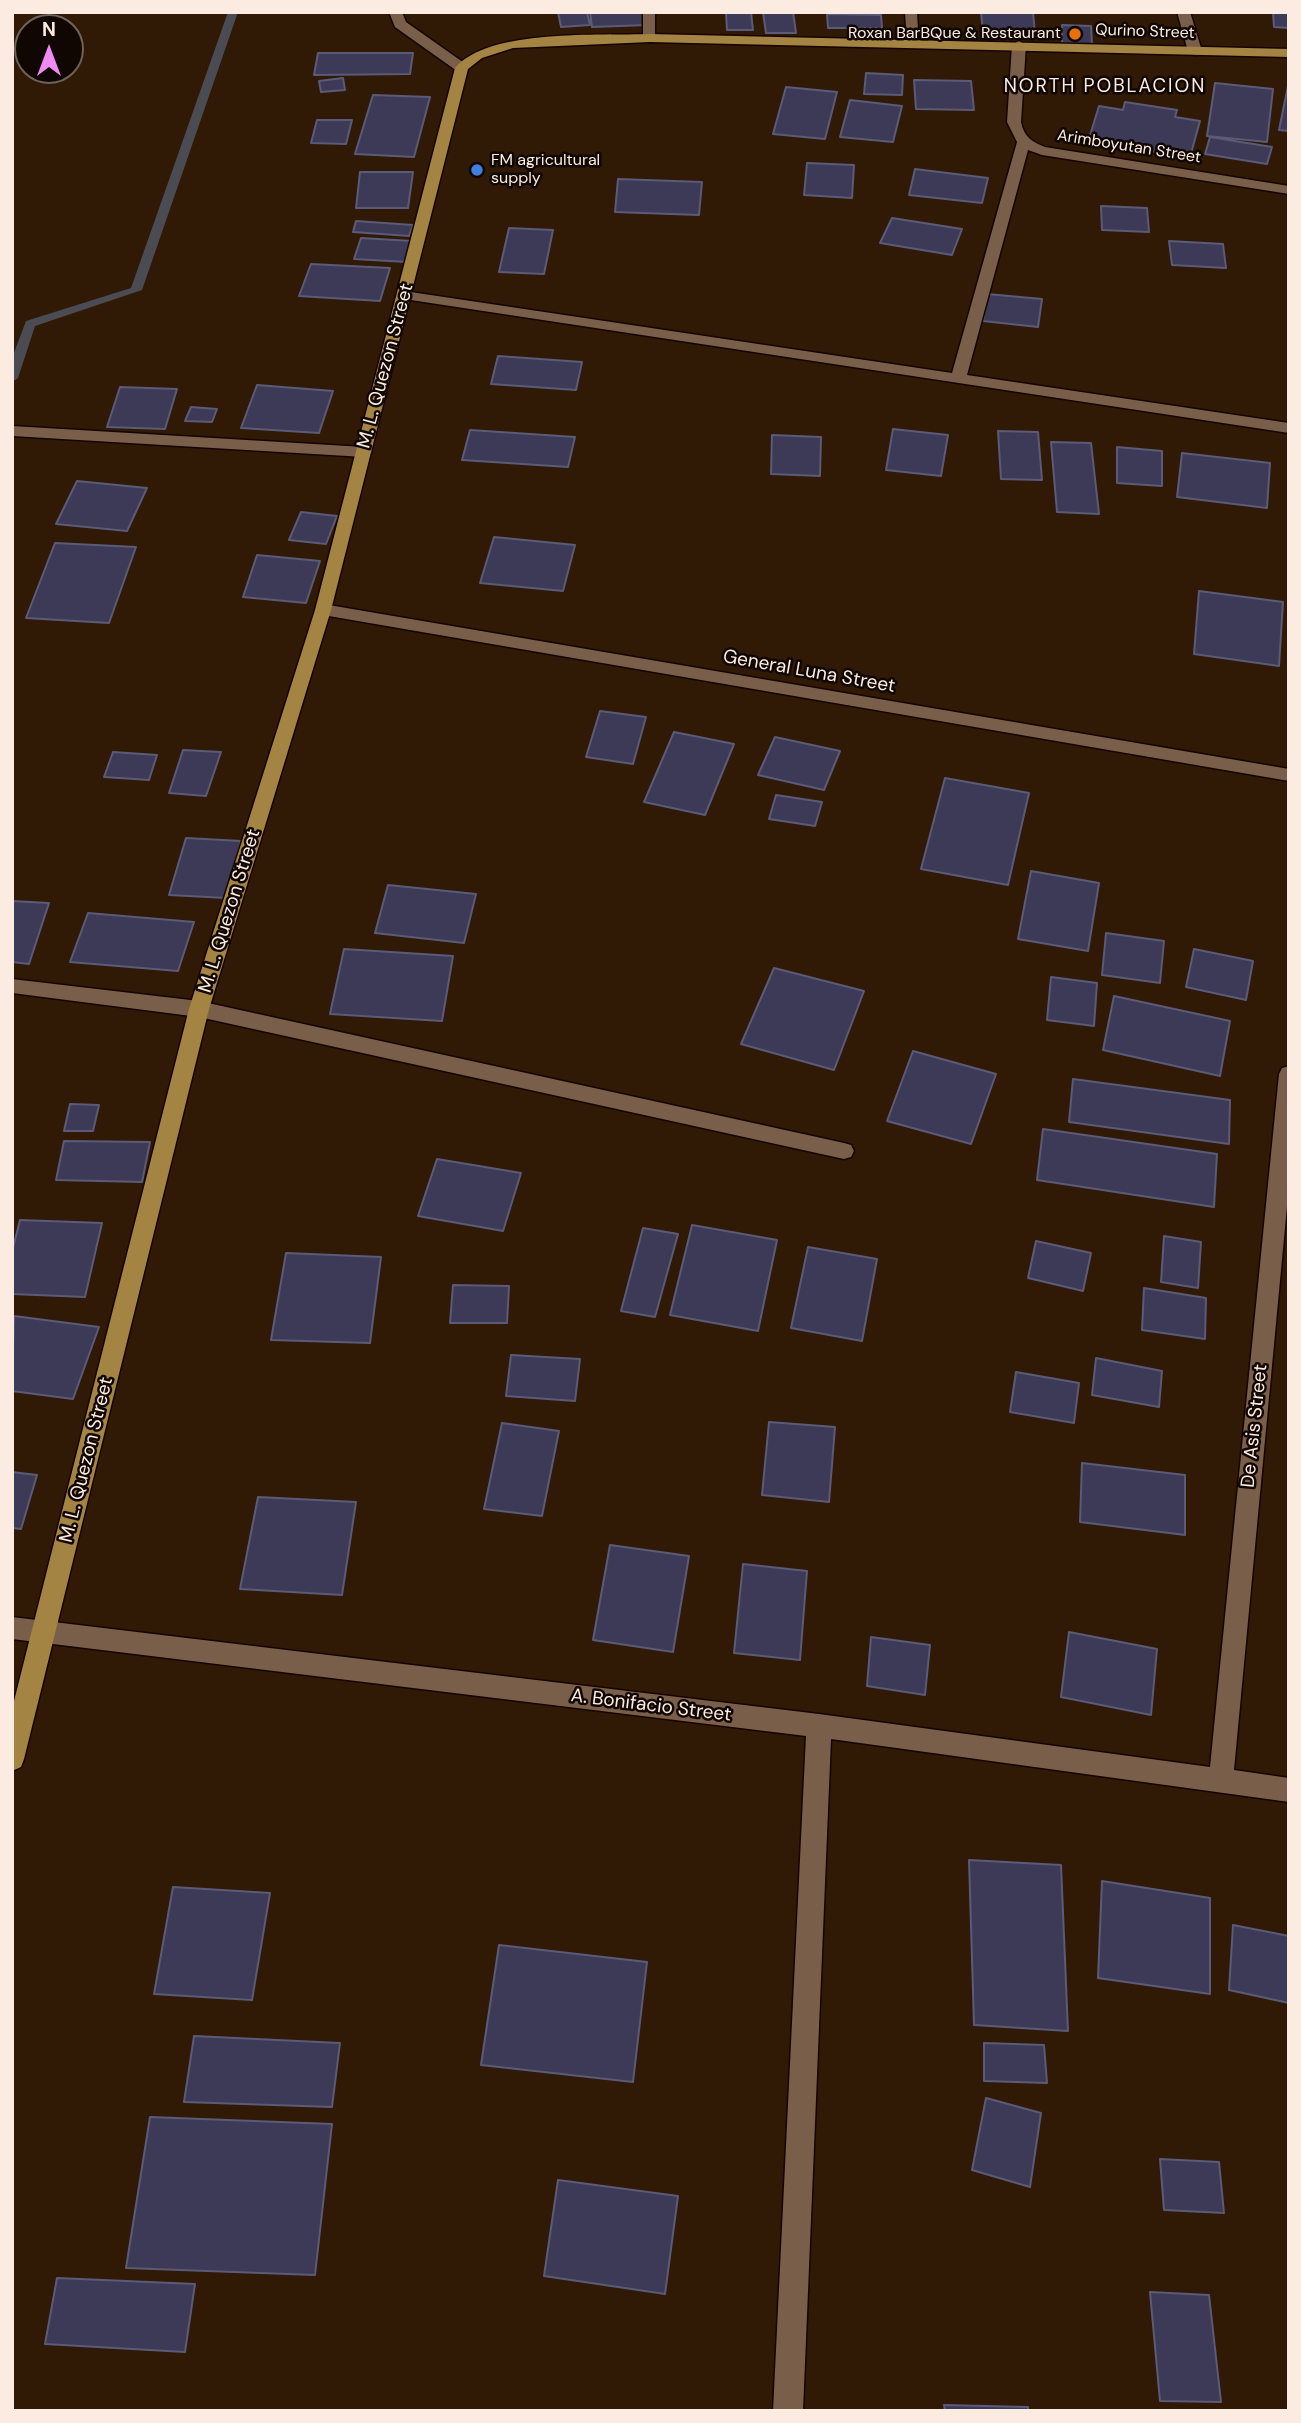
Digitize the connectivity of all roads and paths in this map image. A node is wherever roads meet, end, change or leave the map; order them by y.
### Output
1 (395, 12) edge
2 (649, 12) edge
3 (911, 12) edge
4 (1183, 12) edge
5 (650, 38) junction
6 (914, 44) junction
7 (1018, 45) junction
8 (1195, 51) junction
9 (1289, 53) edge
10 (462, 68) junction
11 (1023, 143) junction
12 (1289, 190) edge
13 (404, 295) junction
14 (958, 378) junction
15 (1289, 428) edge
16 (12, 431) edge
17 (364, 452) junction
18 (323, 610) junction
19 (1289, 775) edge
20 (12, 986) edge
21 (200, 1009) junction
22 (1289, 1074) edge
23 (845, 1151) dead end
24 (12, 1628) edge
25 (44, 1633) junction
26 (819, 1726) junction
27 (12, 1759) edge
28 (1220, 1779) junction
29 (1289, 1790) edge
30 (788, 2411) edge

1 - 10 street
2 - 5 street
3 - 6 street
4 - 8 street
5 - 6 main road, Qurino Street
5 - 10 main road, Qurino Street
6 - 7 main road, Qurino Street
7 - 8 main road, Qurino Street
7 - 11 street
8 - 9 main road, Qurino Street
10 - 13 main road, M. L. Quezon Street
11 - 12 street, Arimboyutan Street
11 - 14 street
13 - 14 street
13 - 17 main road, M. L. Quezon Street
14 - 15 street
16 - 17 street
17 - 18 main road, M. L. Quezon Street
18 - 19 street, General Luna Street
18 - 21 main road, M. L. Quezon Street
20 - 21 street
21 - 23 street
21 - 25 main road, M. L. Quezon Street
22 - 28 street, De Asis Street
24 - 25 street, A. Bonifacio Street
25 - 26 street, A. Bonifacio Street
25 - 27 main road, M. L. Quezon Street
26 - 28 street, A. Bonifacio Street
26 - 30 street
28 - 29 street, A. Bonifacio Street

